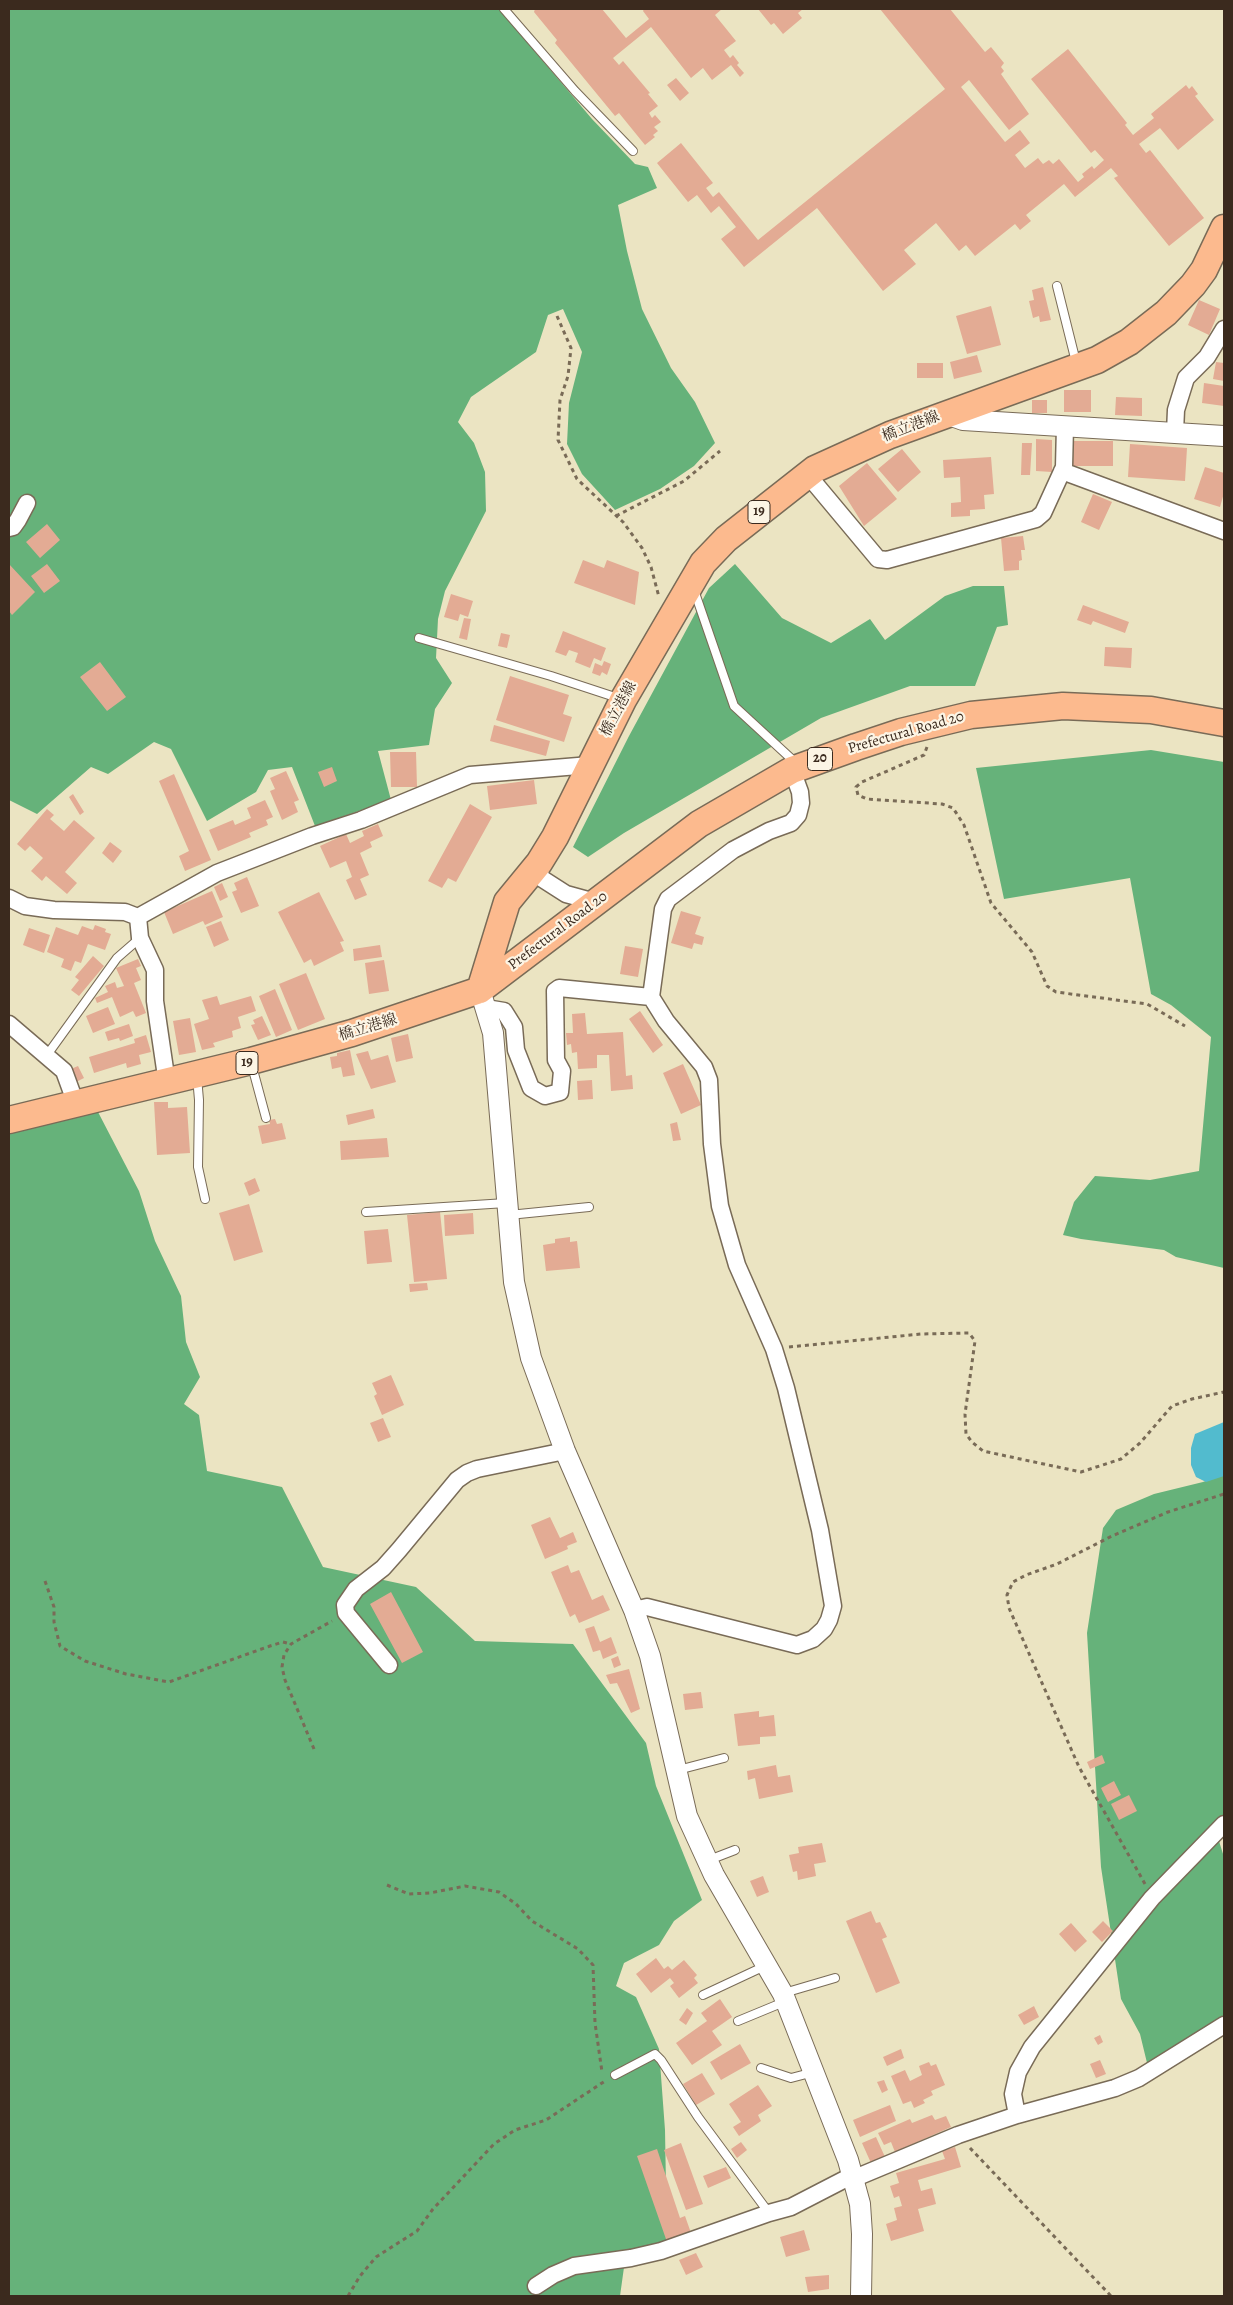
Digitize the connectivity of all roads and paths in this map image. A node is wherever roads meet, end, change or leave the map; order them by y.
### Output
1 (504, 9) edge
2 (632, 151) dead end
3 (1224, 228) edge
4 (1057, 286) dead end
5 (556, 316) dead end
6 (1224, 329) edge
7 (1077, 367) junction
8 (946, 414) junction
9 (1065, 426) junction
10 (1175, 432) junction
11 (1224, 436) edge
12 (720, 451) dead end
13 (1062, 471) junction
14 (807, 474) junction
15 (27, 503) dead end
16 (616, 516) junction
17 (9, 528) edge
18 (1224, 530) edge
19 (691, 581) junction
20 (670, 617) junction
21 (419, 638) dead end
22 (622, 700) junction
23 (1224, 723) edge
24 (920, 728) junction
25 (590, 765) junction
26 (796, 768) junction
27 (538, 864) junction
28 (9, 898) edge
29 (595, 902) junction
30 (138, 917) junction
31 (140, 938) junction
32 (650, 997) junction
33 (483, 999) junction
34 (9, 1024) edge
35 (1185, 1026) dead end
36 (47, 1055) junction
37 (251, 1062) junction
38 (196, 1075) junction
39 (167, 1083) junction
40 (76, 1104) junction
41 (266, 1118) dead end
42 (9, 1120) edge
43 (205, 1199) dead end
44 (589, 1207) dead end
45 (508, 1209) junction
46 (366, 1212) dead end
47 (774, 1349) junction
48 (1224, 1392) edge
49 (565, 1451) junction
50 (1224, 1494) edge
51 (46, 1581) dead end
52 (634, 1610) junction
53 (346, 1613) junction
54 (291, 1644) junction
55 (389, 1665) dead end
56 (314, 1749) dead end
57 (724, 1758) dead end
58 (676, 1770) junction
59 (1224, 1824) edge
60 (735, 1850) dead end
61 (707, 1861) junction
62 (387, 1885) dead end
63 (1152, 1898) junction
64 (766, 1965) junction
65 (835, 1978) dead end
66 (703, 1996) dead end
67 (784, 1998) junction
68 (738, 2021) dead end
69 (1224, 2025) edge
70 (761, 2068) dead end
71 (814, 2072) junction
72 (615, 2076) joint
73 (604, 2082) junction
74 (1017, 2115) junction
75 (958, 2135) junction
76 (854, 2176) junction
77 (769, 2213) junction
78 (536, 2286) dead end
79 (348, 2296) edge
80 (861, 2296) edge
81 (1111, 2296) edge

1 - 2 lane
3 - 7 main road, 橋立港線 / 19
4 - 7 lane
5 - 16 path
6 - 10 street
7 - 8 main road, 橋立港線 / 19
8 - 9 street
8 - 14 main road, 橋立港線 / 19
9 - 10 street
9 - 13 street
10 - 11 street
12 - 16 path
13 - 14 street
13 - 18 street
14 - 19 main road, 橋立港線 / 19
15 - 17 street
16 - 20 path
19 - 20 main road, 橋立港線 / 19
19 - 26 lane
20 - 22 main road, 橋立港線 / 19
21 - 22 lane
22 - 25 main road, 橋立港線 / 19
23 - 24 main road, Prefectural Road 20 / 20
24 - 26 main road, Prefectural Road 20 / 20
24 - 35 path
25 - 27 main road, 橋立港線 / 19
25 - 30 street
26 - 29 main road, Prefectural Road 20 / 20
26 - 32 street
27 - 29 street
27 - 33 main road, 橋立港線 / 19
28 - 30 street
29 - 33 main road, Prefectural Road 20 / 20
30 - 31 street
31 - 36 lane
31 - 39 street
32 - 33 street
32 - 47 street
33 - 37 main road, 橋立港線 / 19
33 - 45 street
34 - 36 street
36 - 40 street
37 - 38 main road, 橋立港線 / 19
37 - 41 lane
38 - 39 main road, 橋立港線 / 19
38 - 43 lane
39 - 40 main road, 橋立港線 / 19
40 - 42 main road, 橋立港線 / 19
44 - 45 lane
45 - 46 lane
45 - 49 street
47 - 48 path
47 - 52 street
49 - 52 street
49 - 53 street
50 - 63 path
51 - 54 path
52 - 58 street
53 - 54 path
53 - 55 street
54 - 56 path
57 - 58 lane
58 - 61 street
59 - 63 street
60 - 61 lane
61 - 64 street
62 - 73 path
63 - 74 street
64 - 66 lane
64 - 67 street
65 - 67 lane
67 - 68 lane
67 - 71 street
69 - 74 street
70 - 71 lane
71 - 76 street
72 - 73 path
72 - 77 lane
73 - 79 path
74 - 75 street
75 - 76 street
75 - 81 path
76 - 77 street
76 - 80 street
77 - 78 street

